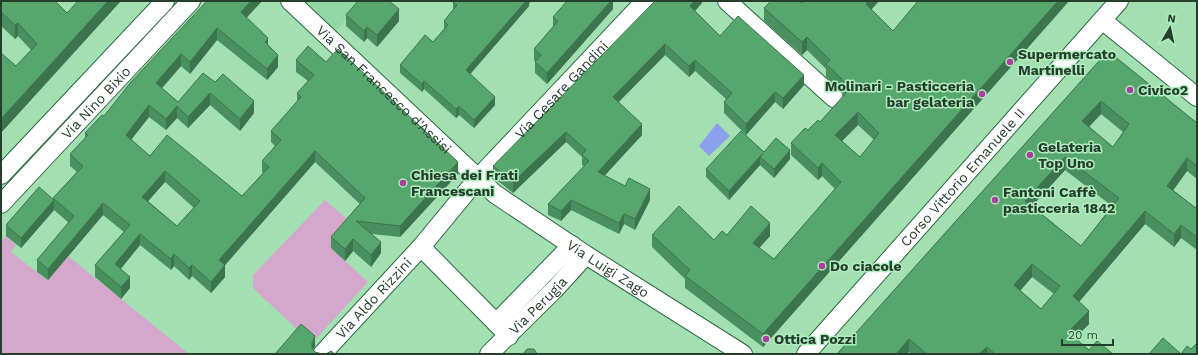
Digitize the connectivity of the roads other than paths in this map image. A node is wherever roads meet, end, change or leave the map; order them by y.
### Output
1 (165, 1) edge
2 (191, 1) edge
3 (290, 1) edge
4 (646, 1) edge
5 (727, 1) edge
6 (1115, 3) edge
7 (1102, 20) junction
8 (1197, 97) edge
9 (834, 98) dead end
10 (1, 175) edge
11 (478, 178) junction
12 (1, 204) edge
13 (422, 247) junction
14 (579, 250) junction
15 (502, 330) junction
16 (327, 352) edge
17 (489, 354) edge
18 (743, 354) edge
19 (806, 354) edge

1 - 10 street, Via Nino Bixio
2 - 12 street, Via Nino Bixio
3 - 11 street, Via San Francesco d'Assisi
4 - 11 street, Via Cesare Gandini
5 - 9 street
6 - 7 street, Corso Vittorio Emanuele II
7 - 8 street
7 - 19 street, Corso Vittorio Emanuele II
11 - 13 street, Via Aldo Rizzini
11 - 14 street, Via Luigi Zago
13 - 15 street, Via Aldo Rizzini
13 - 16 street, Via Aldo Rizzini
14 - 15 street, Via Perugia
14 - 18 street, Via Luigi Zago
15 - 17 street, Via Perugia

